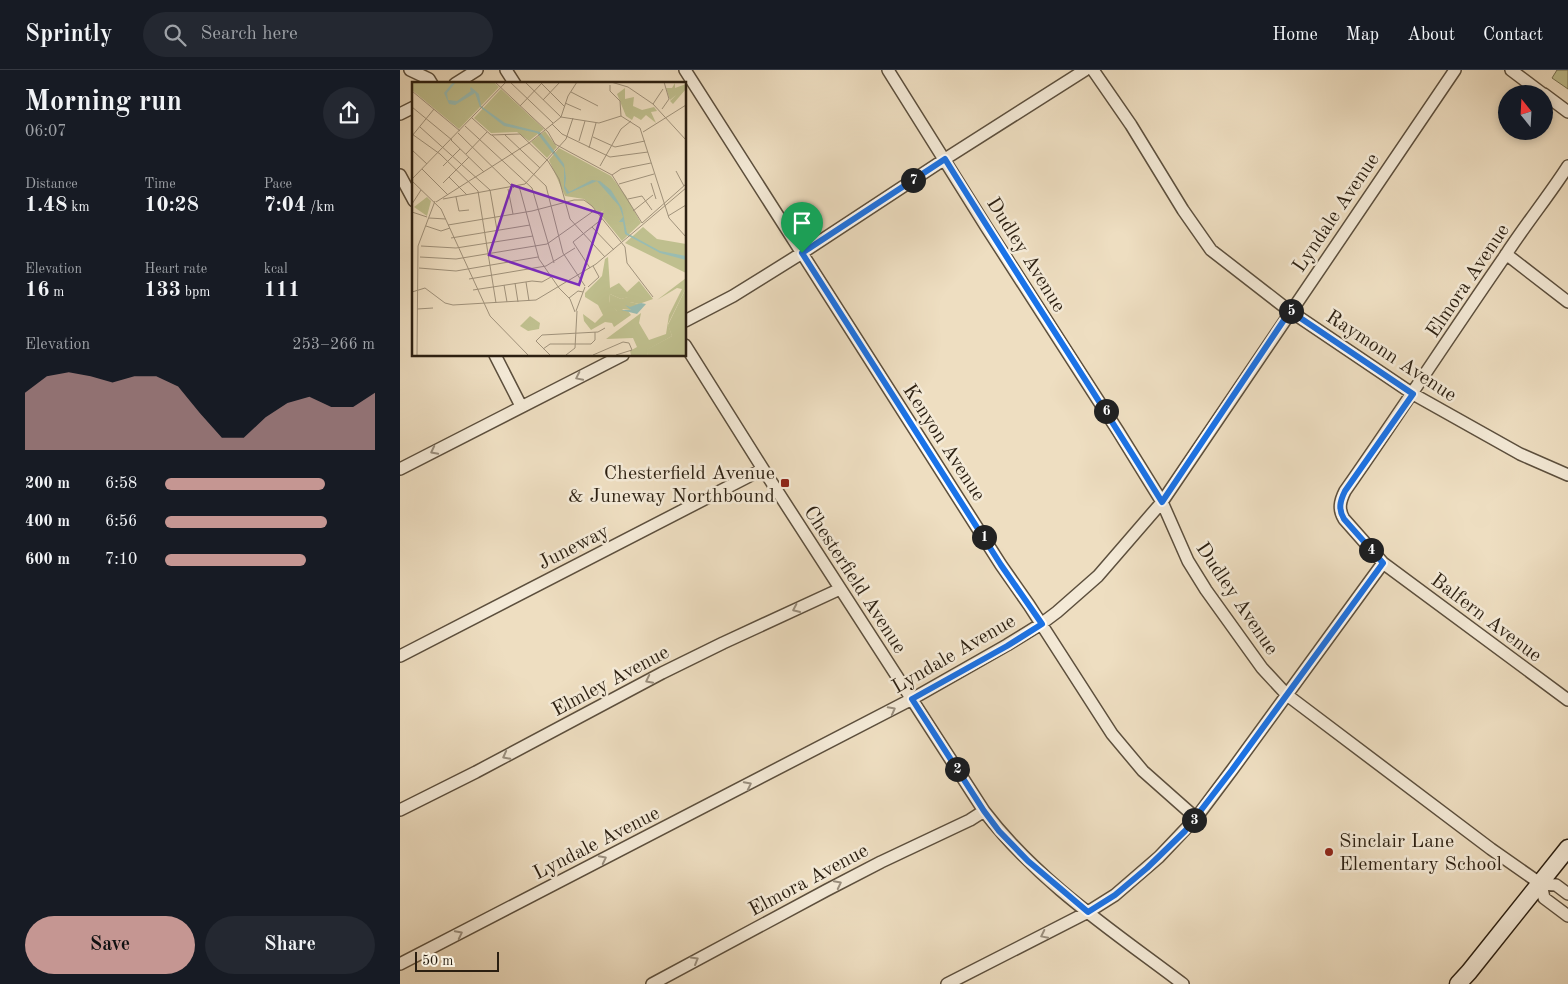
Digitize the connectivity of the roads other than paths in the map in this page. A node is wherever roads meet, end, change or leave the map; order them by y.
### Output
1 (410, 70) edge
2 (477, 70) edge
3 (506, 70) edge
4 (685, 70) edge
5 (888, 70) edge
6 (1085, 70) edge
7 (1093, 70) edge
8 (1455, 70) edge
9 (1511, 70) edge
10 (431, 82) edge
11 (459, 82) edge
12 (514, 82) edge
13 (1532, 85) edge
14 (1553, 101) edge
15 (412, 108) edge
16 (1568, 112) edge
17 (400, 114) edge
18 (945, 159) junction
19 (1568, 166) edge
20 (400, 175) edge
21 (412, 197) edge
22 (802, 253) junction
23 (1506, 254) junction
24 (1568, 302) edge
25 (1290, 311) junction
26 (686, 321) edge
27 (686, 347) edge
28 (496, 356) edge
29 (620, 356) edge
30 (1413, 394) junction
31 (521, 406) junction
32 (400, 468) edge
33 (763, 469) junction
34 (1568, 475) edge
35 (1162, 502) junction
36 (1383, 563) junction
37 (840, 588) junction
38 (1042, 624) junction
39 (400, 656) edge
40 (1287, 695) junction
41 (912, 699) junction
42 (1568, 700) edge
43 (400, 810) edge
44 (984, 811) junction
45 (1196, 818) junction
46 (1568, 848) edge
47 (1540, 884) junction
48 (1568, 894) edge
49 (1088, 912) junction
50 (1568, 916) edge
51 (400, 964) edge
52 (652, 984) edge
53 (947, 984) edge
54 (1183, 984) edge
55 (1458, 984) edge

1 - 10 street
2 - 11 street
3 - 12 street
4 - 22 street, Kenyon Avenue
5 - 18 street, Dudley Avenue
6 - 18 street
7 - 25 street, Raymonn Avenue
8 - 25 street, Lyndale Avenue
9 - 13 street
14 - 16 street
15 - 17 street
18 - 22 street
18 - 35 street, Dudley Avenue
19 - 23 street, Elmora Avenue
20 - 21 street
22 - 26 street
22 - 38 street, Kenyon Avenue
23 - 24 street
23 - 30 street, Elmora Avenue
25 - 30 street, Raymonn Avenue
25 - 35 street, Lyndale Avenue
27 - 33 street, Chesterfield Avenue
28 - 31 street
29 -> 31 street
30 - 34 street, Raymonn Avenue
30 - 36 street, Elmora Avenue
31 -> 32 street
33 - 37 street, Chesterfield Avenue
33 - 39 street, Juneway
35 - 38 street, Lyndale Avenue
35 - 40 street, Dudley Avenue
36 - 40 street
36 - 42 street, Balfern Avenue
37 - 41 street, Chesterfield Avenue
37 -> 43 street, Elmley Avenue
38 - 41 street, Lyndale Avenue
38 - 45 street, Kenyon Avenue
40 - 45 street
40 - 47 street, Dudley Avenue
41 - 44 street, Chesterfield Avenue
51 -> 41 street, Lyndale Avenue
44 - 49 street, Chesterfield Avenue
52 -> 44 street, Elmora Avenue
45 - 49 street
46 - 47 main road
47 - 48 street
47 - 50 street
47 - 55 main road
49 -> 53 street
49 - 54 street, Chesterfield Avenue

